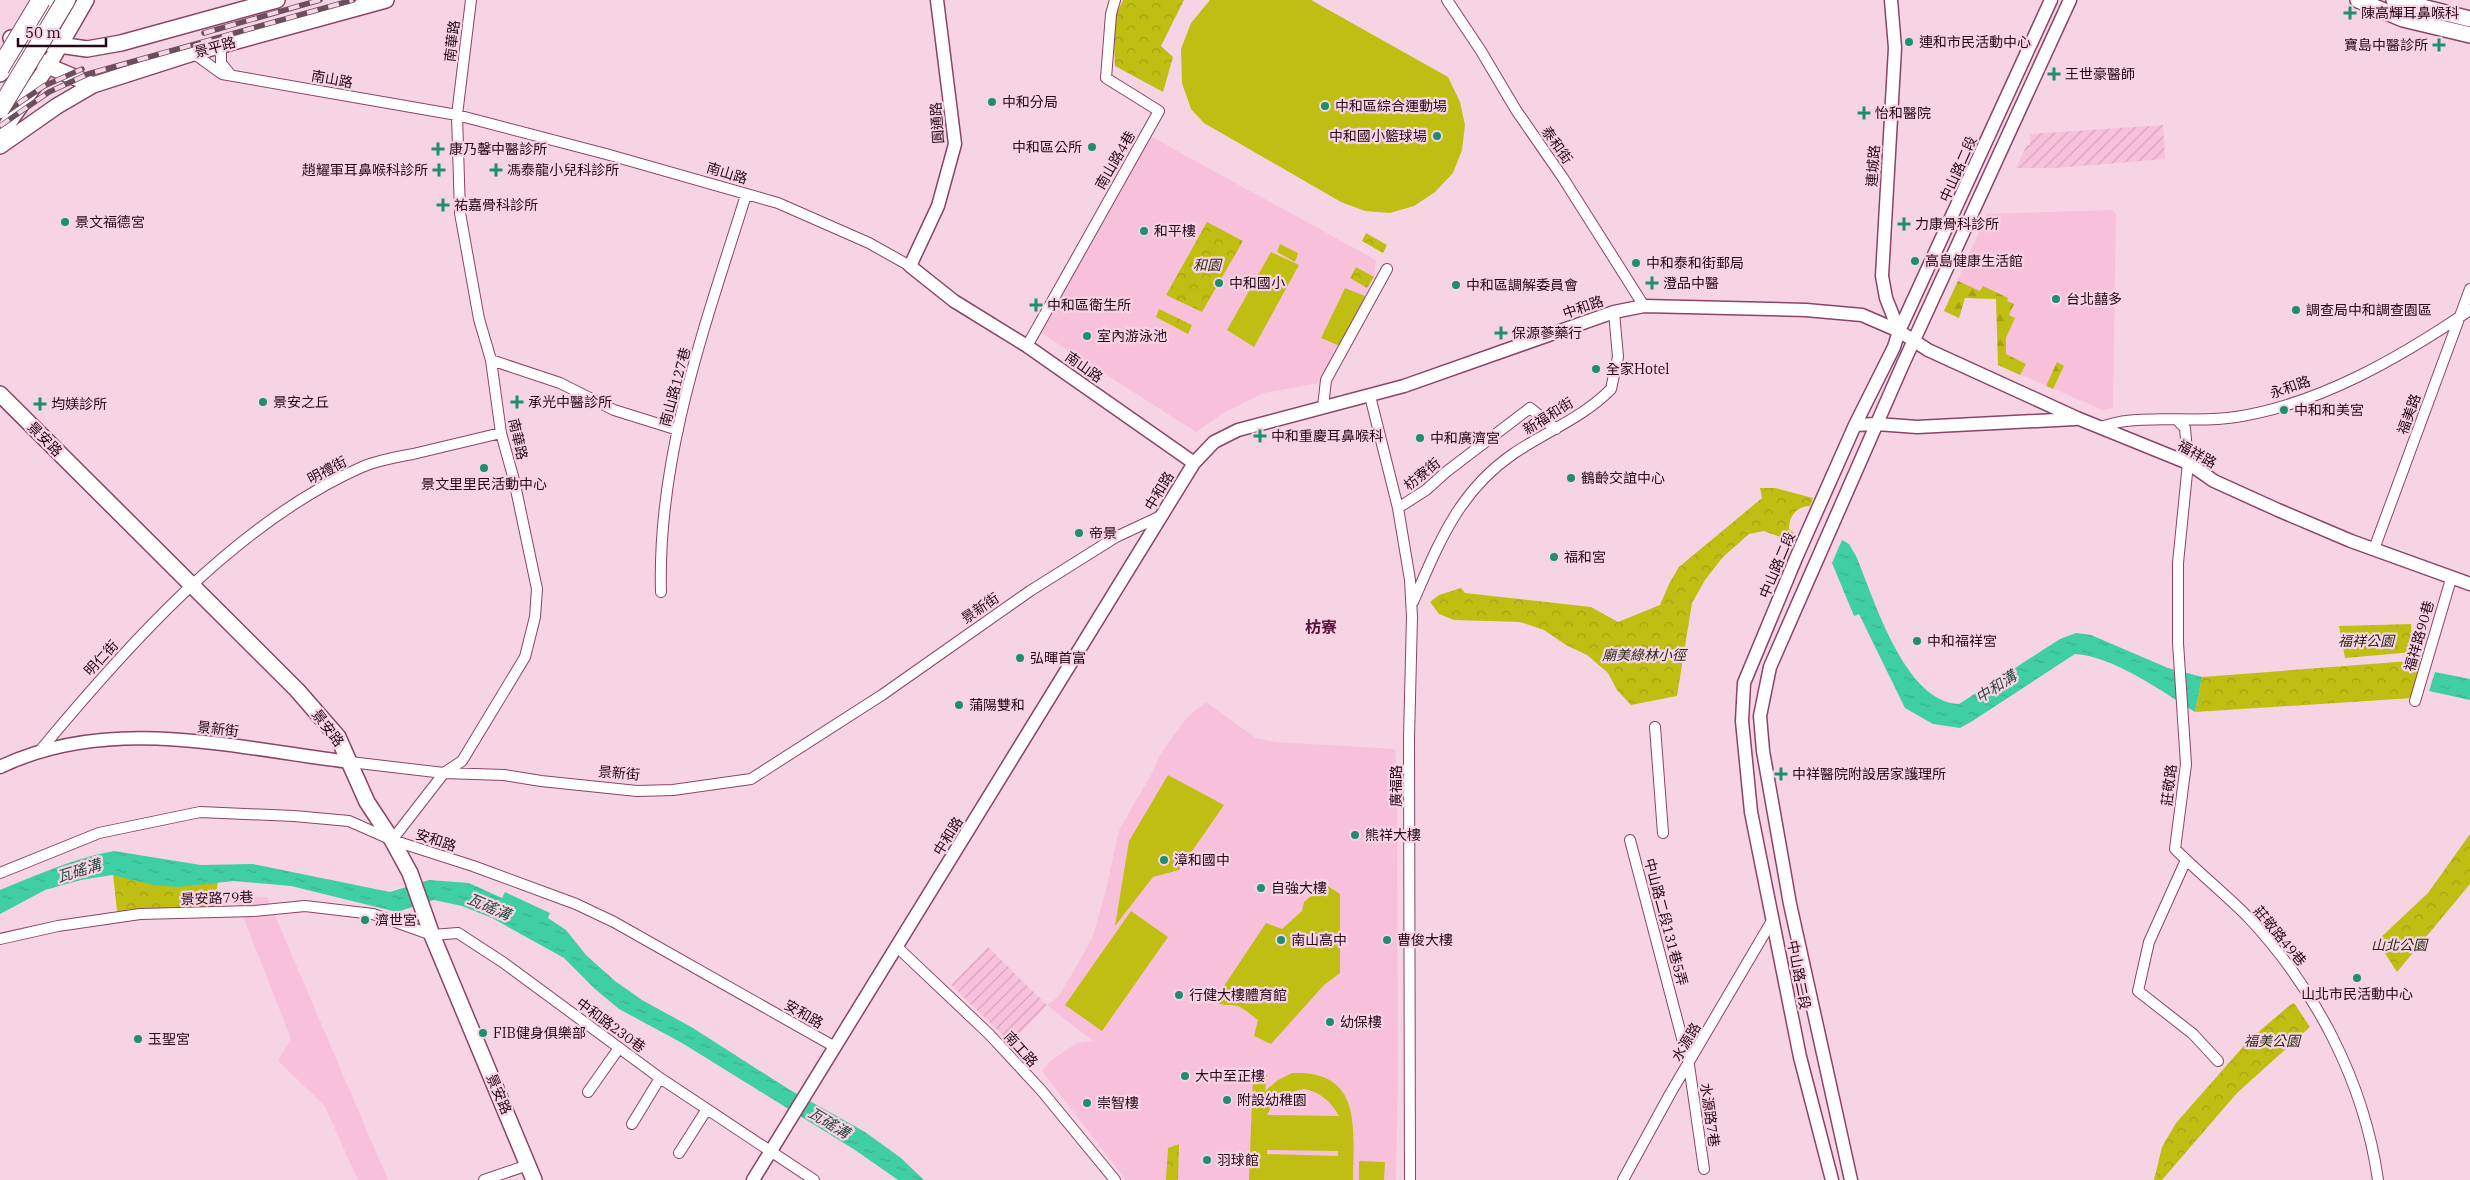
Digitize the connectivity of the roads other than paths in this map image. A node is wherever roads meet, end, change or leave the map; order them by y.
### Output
1 (34, 0) edge
2 (42, 0) edge
3 (54, 0) edge
4 (66, 0) edge
5 (86, 0) edge
6 (277, 0) edge
7 (386, 0) edge
8 (471, 0) edge
9 (937, 0) edge
10 (1114, 0) edge
11 (1447, 0) edge
12 (1891, 0) edge
13 (2051, 0) edge
14 (2070, 0) edge
15 (2358, 0) edge
16 (2394, 0) edge
17 (2470, 19) edge
18 (2470, 35) edge
19 (6, 37) edge
20 (221, 45) junction
21 (28, 46) junction
22 (58, 46) junction
23 (193, 53) junction
24 (0, 58) edge
25 (48, 66) junction
26 (0, 68) edge
27 (0, 74) edge
28 (233, 76) junction
29 (93, 85) junction
30 (457, 115) junction
31 (3, 123) edge
32 (0, 146) edge
33 (746, 194) junction
34 (910, 266) junction
35 (1387, 269) dead end
36 (2470, 290) edge
37 (1644, 306) junction
38 (1614, 312) junction
39 (2466, 313) edge
40 (1899, 331) junction
41 (1914, 341) junction
42 (1027, 346) junction
43 (491, 360) junction
44 (0, 394) edge
45 (1370, 396) junction
46 (1323, 407) junction
47 (2077, 418) junction
48 (2177, 420) junction
49 (1877, 424) junction
50 (1854, 425) junction
51 (2100, 427) junction
52 (1556, 429) junction
53 (678, 430) junction
54 (501, 433) junction
55 (1194, 463) junction
56 (2188, 463) junction
57 (1398, 508) junction
58 (1164, 514) junction
59 (2374, 549) junction
60 (2451, 578) junction
61 (2470, 584) edge
62 (192, 586) junction
63 (661, 592) dead end
64 (1411, 607) junction
65 (2415, 701) dead end
66 (1655, 726) dead end
67 (38, 753) junction
68 (350, 762) junction
69 (0, 767) edge
70 (444, 773) junction
71 (1663, 833) dead end
72 (392, 840) junction
73 (1630, 840) dead end
74 (2186, 860) junction
75 (0, 873) edge
76 (1773, 919) junction
77 (432, 935) junction
78 (0, 939) edge
79 (896, 946) junction
80 (835, 1047) junction
81 (619, 1048) junction
82 (2218, 1062) dead end
83 (1689, 1065) junction
84 (660, 1078) junction
85 (588, 1092) dead end
86 (707, 1109) junction
87 (632, 1124) dead end
88 (770, 1150) junction
89 (679, 1153) dead end
90 (528, 1165) junction
91 (1704, 1169) dead end
92 (484, 1180) edge
93 (534, 1180) edge
94 (753, 1180) edge
95 (814, 1180) edge
96 (1116, 1180) edge
97 (1410, 1180) edge
98 (1623, 1180) edge
99 (1832, 1180) edge
100 (1850, 1180) edge
101 (2378, 1180) edge

1 - 19 main road
2 - 26 highway, bridge
3 - 21 main road
4 - 31 highway, bridge
5 - 22 main road
6 - 22 main road
7 - 20 main road, 景平路
8 - 30 street, 南華路
9 - 34 street, 圓通路
10 - 42 street, 南山路4巷
11 - 37 street, 泰和街
12 - 40 street, 連城路
13 - 40 street, 中山路二段
14 - 41 street, 中山路二段
15 - 18 main road
16 - 17 main road
19 - 21 main road
19 - 24 main road
20 - 23 main road, 景平路
20 - 28 street
21 - 22 main road
21 - 25 main road
21 - 27 main road
21 - 31 main road
22 - 25 main road
23 - 28 street, 南山路
23 - 29 main road, 景平路
25 - 29 main road
25 - 31 main road
28 - 30 street, 南山路
29 - 32 main road, 景平路
30 - 33 street, 南山路
30 - 43 street, 南華路
33 - 34 street, 南山路
33 - 53 street, 南山路127巷
34 - 42 street, 南山路
35 - 46 street
36 - 39 street, 福美路
37 - 38 street, 中和路
37 - 40 street, 中和路
38 - 45 street, 中和路
38 - 52 street, 新福和街
39 - 48 street, 永和路
39 - 59 street, 福美路
40 - 41 street, 中和路
40 - 50 street, 中山路二段
41 - 47 street, 福祥路
41 - 49 street, 中山路二段
42 - 55 street, 南山路
43 - 53 street
43 - 54 street, 南華路
44 - 62 main road, 景安路
45 - 46 street, 中和路
45 - 57 street, 廣福路
46 - 55 street, 中和路
47 - 49 street
47 - 51 street, 福祥路
48 - 51 street, 永和路
48 - 56 street, 莊敬路
49 - 50 street
49 - 100 street, 中山路二段
50 - 76 street, 中山路二段
51 - 56 street, 福祥路
52 - 57 street, 枋寮街
52 - 64 street, 新福和街
53 - 63 street, 南山路127巷
54 - 62 street, 明禮街
54 - 70 street, 南華路
55 - 58 street, 中和路
56 - 59 street, 福祥路
56 - 74 street, 莊敬路
57 - 64 street, 廣福路
58 - 70 street, 景新街
58 - 79 street, 中和路
59 - 60 street, 福祥路
60 - 61 street, 福祥路
60 - 65 street, 福祥路90巷
62 - 67 street, 明仁街
62 - 68 main road, 景安路
64 - 97 street, 廣福路
66 - 71 street
67 - 68 street, 景新街
67 - 69 street, 景新街
68 - 70 street, 景新街
68 - 72 main road, 景安路
70 - 72 street, 南華路
72 - 75 street, 安和路
72 - 77 main road, 景安路
72 - 80 street, 安和路
73 - 83 street, 中山路二段131巷5弄
74 - 82 street
74 - 101 street, 莊敬路49巷
76 - 83 street, 水源路
76 - 99 street, 中山路二段
77 - 78 street, 景安路79巷
77 - 81 street, 中和路230巷
77 - 90 main road, 景安路
79 - 80 street, 中和路
79 - 96 street, 南工路
80 - 88 street, 中和路
81 - 84 street, 中和路230巷
81 - 85 street
83 - 91 street, 水源路7巷
83 - 98 street, 水源路
84 - 86 street, 中和路230巷
84 - 87 street
86 - 88 street, 中和路230巷
86 - 89 street
88 - 94 street, 中和路
88 - 95 street, 中和路230巷
90 - 92 street
90 - 93 main road, 景安路

